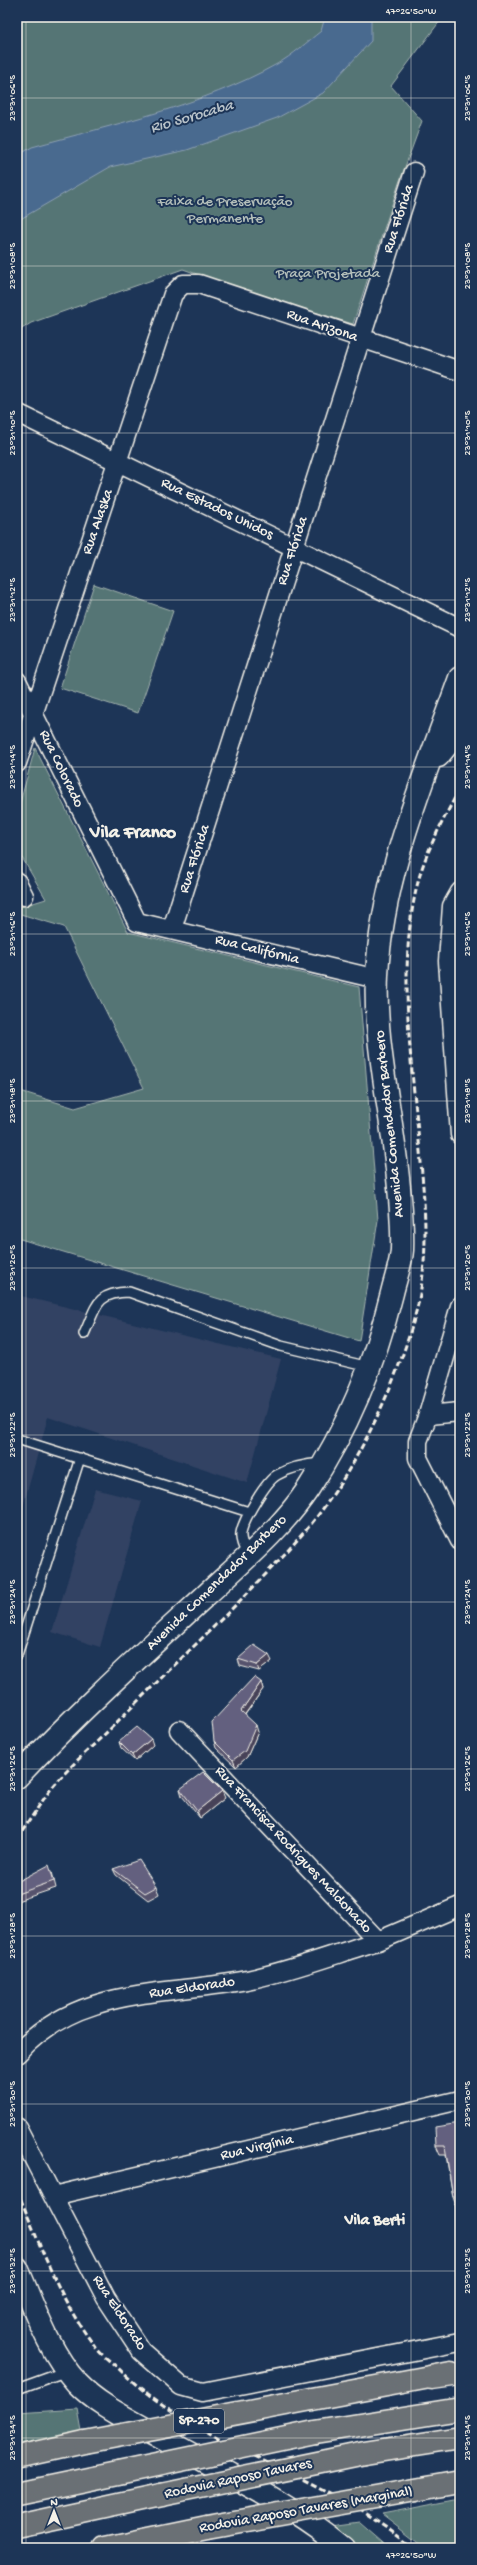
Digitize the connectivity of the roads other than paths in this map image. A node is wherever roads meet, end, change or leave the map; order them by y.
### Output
1 (414, 172) dead end
2 (183, 284) joint
3 (360, 339) junction
4 (460, 371) edge
5 (17, 413) edge
6 (118, 461) junction
7 (294, 546) junction
8 (460, 628) edge
9 (460, 678) edge
10 (17, 682) edge
11 (34, 713) junction
12 (460, 729) edge
13 (17, 763) edge
14 (428, 769) junction
15 (460, 892) edge
16 (137, 922) joint
17 (172, 929) junction
18 (377, 979) junction
19 (457, 1046) edge
20 (460, 1135) edge
21 (460, 1306) edge
22 (84, 1334) dead end
23 (369, 1367) junction
24 (460, 1412) edge
25 (428, 1415) junction
26 (17, 1439) edge
27 (80, 1458) junction
28 (324, 1463) junction
29 (249, 1512) junction
30 (460, 1541) edge
31 (248, 1556) junction
32 (17, 1655) edge
33 (179, 1730) dead end
34 (17, 1777) edge
35 (460, 1906) edge
36 (378, 1941) junction
37 (17, 2054) edge
38 (460, 2100) edge
39 (17, 2127) edge
40 (53, 2196) junction
41 (17, 2268) edge
42 (460, 2342) edge
43 (68, 2371) junction
44 (460, 2373) edge
45 (17, 2389) edge
46 (460, 2408) edge
47 (460, 2438) edge
48 (17, 2456) edge
49 (460, 2482) edge
50 (17, 2494) edge
51 (17, 2526) edge
52 (105, 2548) edge
53 (344, 2548) edge

1 - 3 street, Rua Flórida
2 - 3 street, Rua Arizona
2 - 6 street, Rua Alaska
3 - 4 street, Rua Arizona
3 - 7 street, Rua Flórida
5 - 6 street, Rua Estados Unidos
6 - 7 street, Rua Estados Unidos
6 - 11 street, Rua Alaska
7 - 8 street, Rua Estados Unidos
7 - 17 street, Rua Flórida
9 - 14 main road, Avenida Comendador Barbero
10 - 11 street, Rua Colorado
11 - 13 street, Rua Alaska
11 - 16 street, Rua Colorado
12 - 14 main road, Avenida Comendador Barbero
14 - 18 main road, Avenida Comendador Barbero
15 - 19 street
16 - 17 street, Rua Califórnia
17 - 18 street, Rua Califórnia
18 - 23 main road, Avenida Comendador Barbero
19 - 20 street
21 - 25 street
22 - 23 lane
23 - 28 main road, Avenida Comendador Barbero
24 - 25 street
25 - 30 street
26 - 27 lane
27 - 29 lane
27 - 32 lane
28 - 29 lane
28 - 31 main road, Avenida Comendador Barbero
29 - 31 lane
31 - 34 main road, Avenida Comendador Barbero
33 - 36 street, Rua Francisca Rodrigues Maldonado
35 - 36 street, Rua Francisca Rodrigues Maldonado
36 - 37 street, Rua Eldorado
38 - 40 street, Rua Virgínia
39 - 40 street, Rua Eldorado
40 - 42 street, Rua Eldorado
41 - 43 main road
43 - 45 lane
43 - 53 main road
44 - 48 highway, SP-270, bridge
46 - 50 highway, Rodovia Raposo Tavares / SP-270, bridge
47 - 51 highway, Rodovia Raposo Tavares, bridge
49 - 52 highway, Rodovia Raposo Tavares (Marginal), bridge

